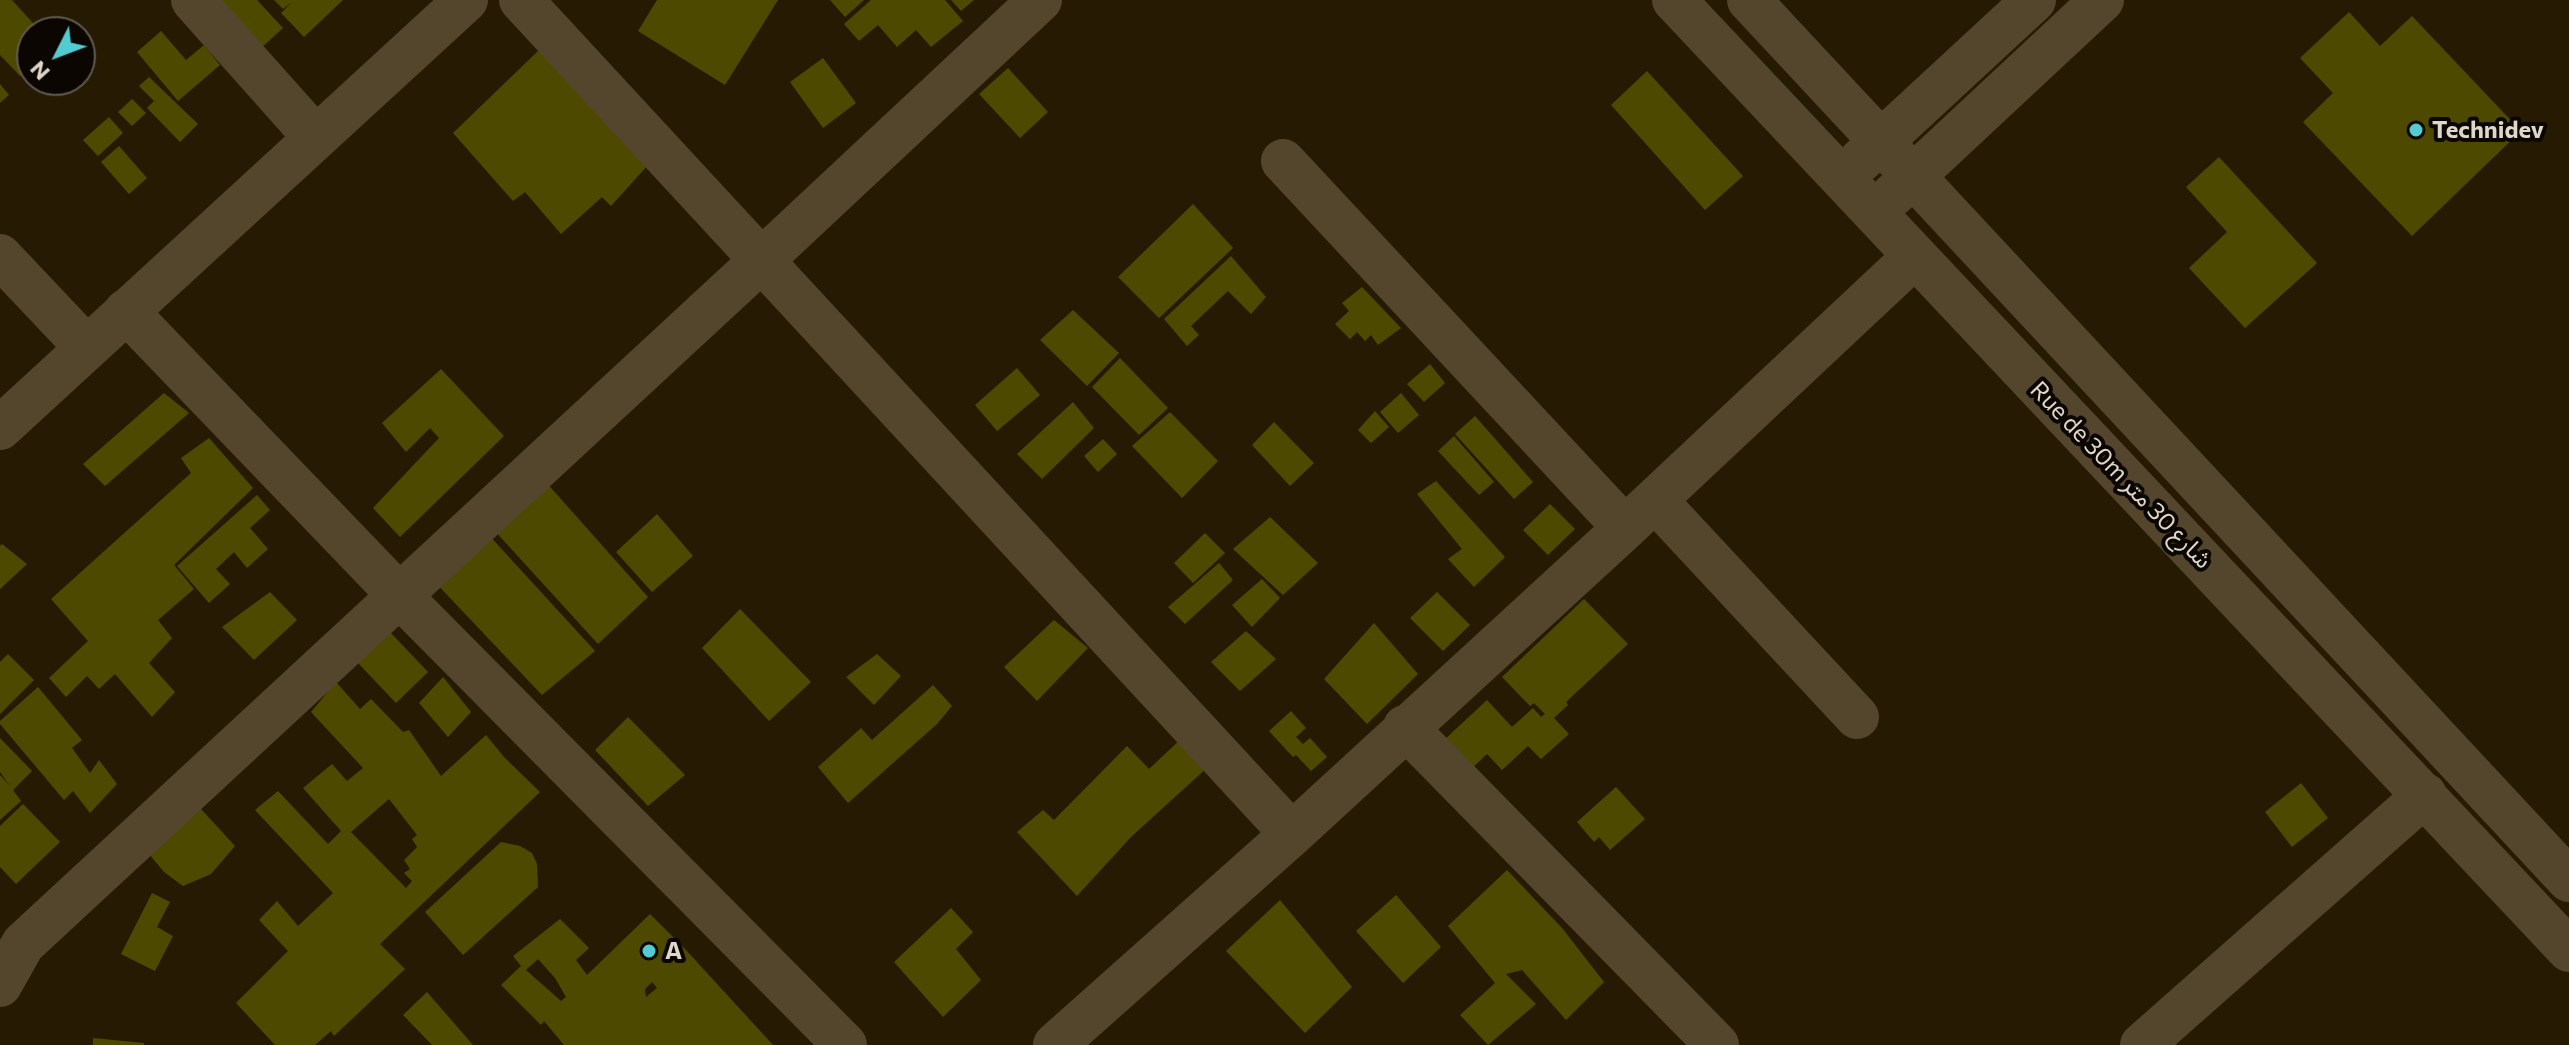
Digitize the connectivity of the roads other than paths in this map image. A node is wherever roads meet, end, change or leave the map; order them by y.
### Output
1 (193, 0) edge
2 (466, 0) edge
3 (521, 0) edge
4 (1040, 0) edge
5 (1674, 0) edge
6 (1749, 0) edge
7 (2034, 0) edge
8 (2102, 0) edge
9 (315, 137) junction
10 (1883, 142) junction
11 (1283, 161) dead end
12 (1841, 177) junction
13 (1914, 177) junction
14 (1873, 212) junction
15 (0, 256) edge
16 (1914, 257) junction
17 (763, 259) junction
18 (126, 311) junction
19 (87, 348) junction
20 (0, 428) edge
21 (1640, 514) junction
22 (399, 595) junction
23 (1857, 717) dead end
24 (1405, 727) junction
25 (2425, 795) junction
26 (1292, 834) junction
27 (2569, 880) edge
28 (11, 931) edge
29 (2569, 950) edge
30 (0, 985) edge
31 (845, 1045) edge
32 (1055, 1045) edge
33 (1717, 1045) edge
34 (2142, 1045) edge

1 - 9 street
2 - 9 street
3 - 17 street
4 - 17 street
5 - 12 street, Rue de 30m شارع 30 متر
6 - 10 street, Rue de 30m شارع 30 متر
7 - 10 street
8 - 13 street
9 - 18 street
10 - 12 street
10 - 13 street, Rue de 30m شارع 30 متر
11 - 21 street
12 - 14 street, Rue de 30m شارع 30 متر
13 - 14 street
13 - 27 street, Rue de 30m شارع 30 متر
14 - 16 street, Rue de 30m شارع 30 متر
15 - 19 street
16 - 21 street
16 - 25 street, Rue de 30m شارع 30 متر
17 - 22 street
17 - 26 street
18 - 19 street
18 - 22 street
19 - 20 street
21 - 23 street
21 - 24 street
22 - 28 street
22 - 31 street
24 - 26 street
24 - 33 street
25 - 29 street, Rue de 30m شارع 30 متر
25 - 34 street
26 - 32 street
28 - 30 street

